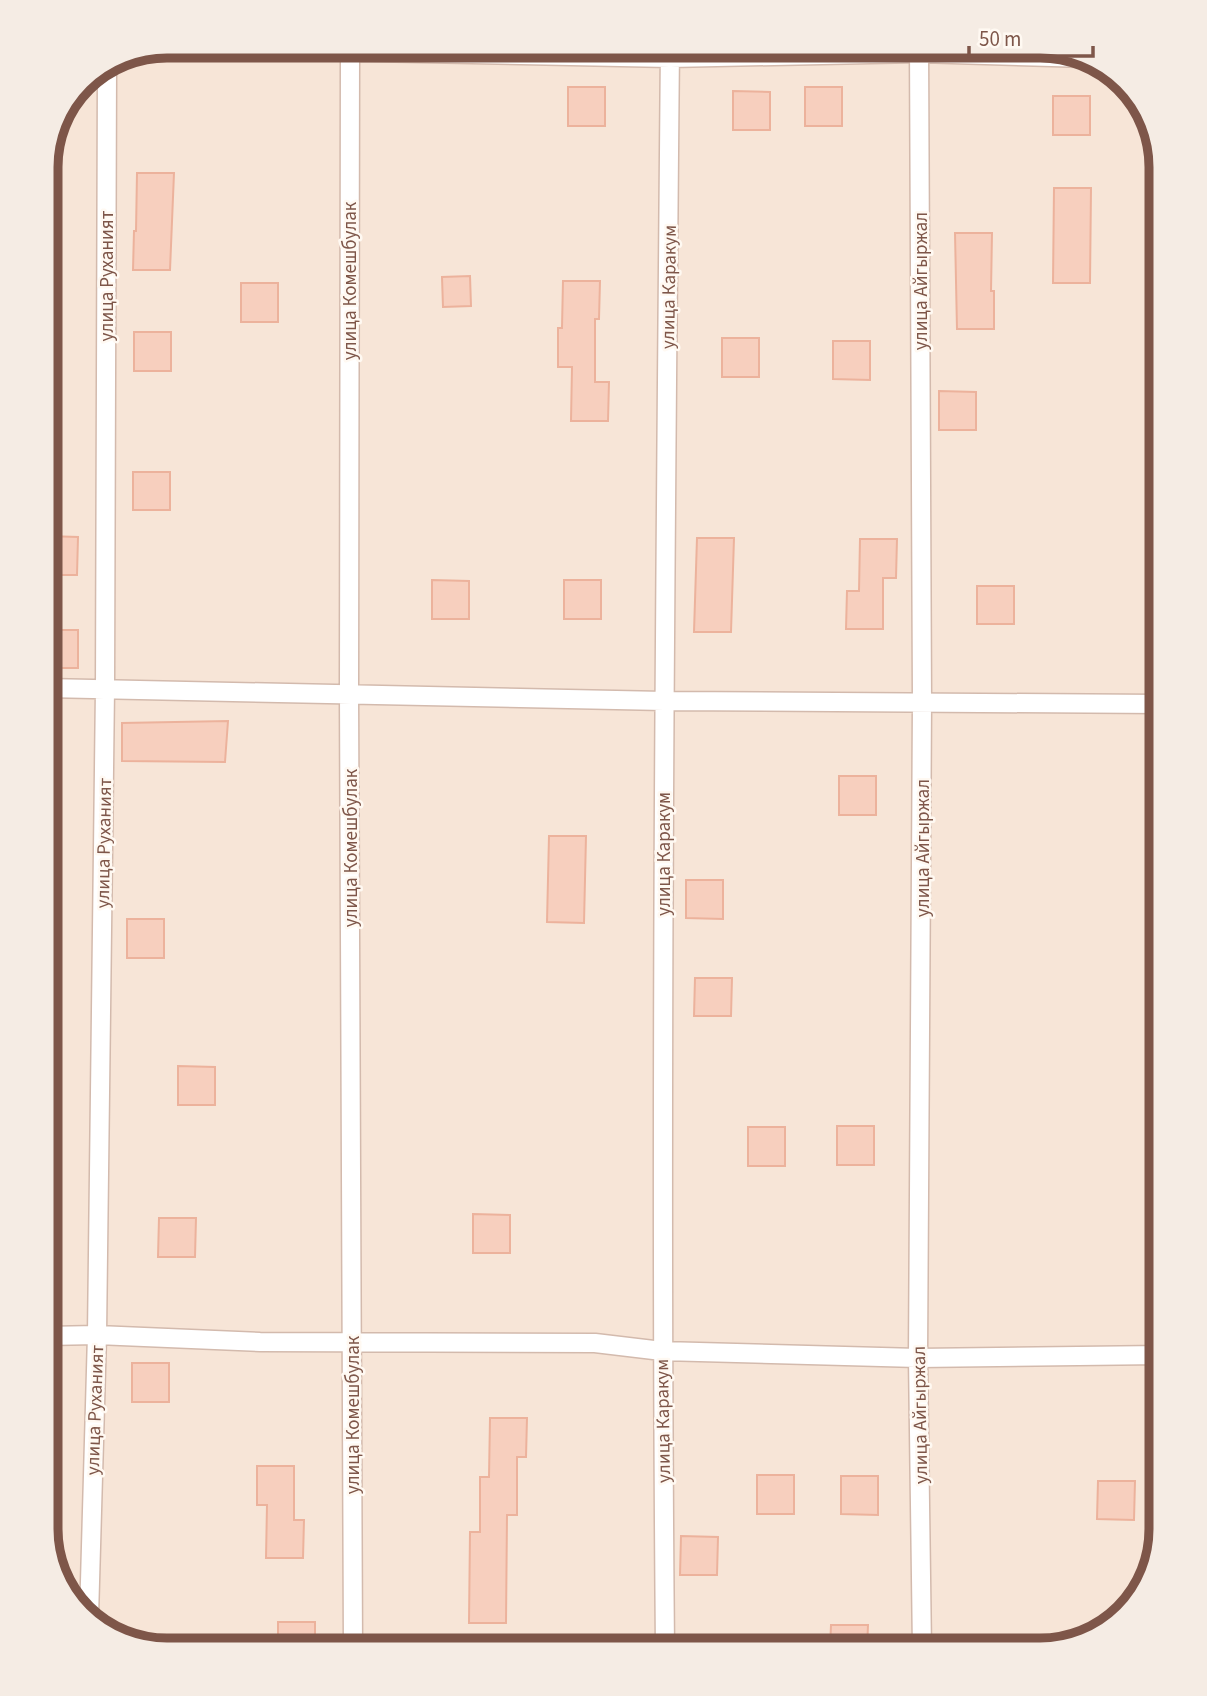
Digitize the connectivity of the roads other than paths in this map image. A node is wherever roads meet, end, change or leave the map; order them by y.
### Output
1 (350, 58) edge
2 (670, 58) edge
3 (919, 58) edge
4 (107, 76) edge
5 (58, 688) edge
6 (105, 688) junction
7 (349, 694) junction
8 (664, 701) junction
9 (922, 702) junction
10 (1149, 704) edge
11 (97, 1335) junction
12 (58, 1336) edge
13 (352, 1342) junction
14 (662, 1351) junction
15 (1149, 1355) edge
16 (918, 1358) junction
17 (89, 1605) edge
18 (353, 1638) edge
19 (665, 1638) edge
20 (922, 1638) edge

1 - 7 street, улица Комешбулак
2 - 8 street, улица Каракум
3 - 9 street, улица Айгыржал
4 - 6 street, улица Руханият
5 - 6 street
6 - 7 street
6 - 11 street, улица Руханият
7 - 8 street
7 - 13 street, улица Комешбулак
8 - 9 street
8 - 14 street, улица Каракум
9 - 10 street
9 - 16 street, улица Айгыржал
11 - 12 street
11 - 13 street
11 - 17 street, улица Руханият
13 - 14 street
13 - 18 street, улица Комешбулак
14 - 16 street
14 - 19 street, улица Каракум
15 - 16 street
16 - 20 street, улица Айгыржал

